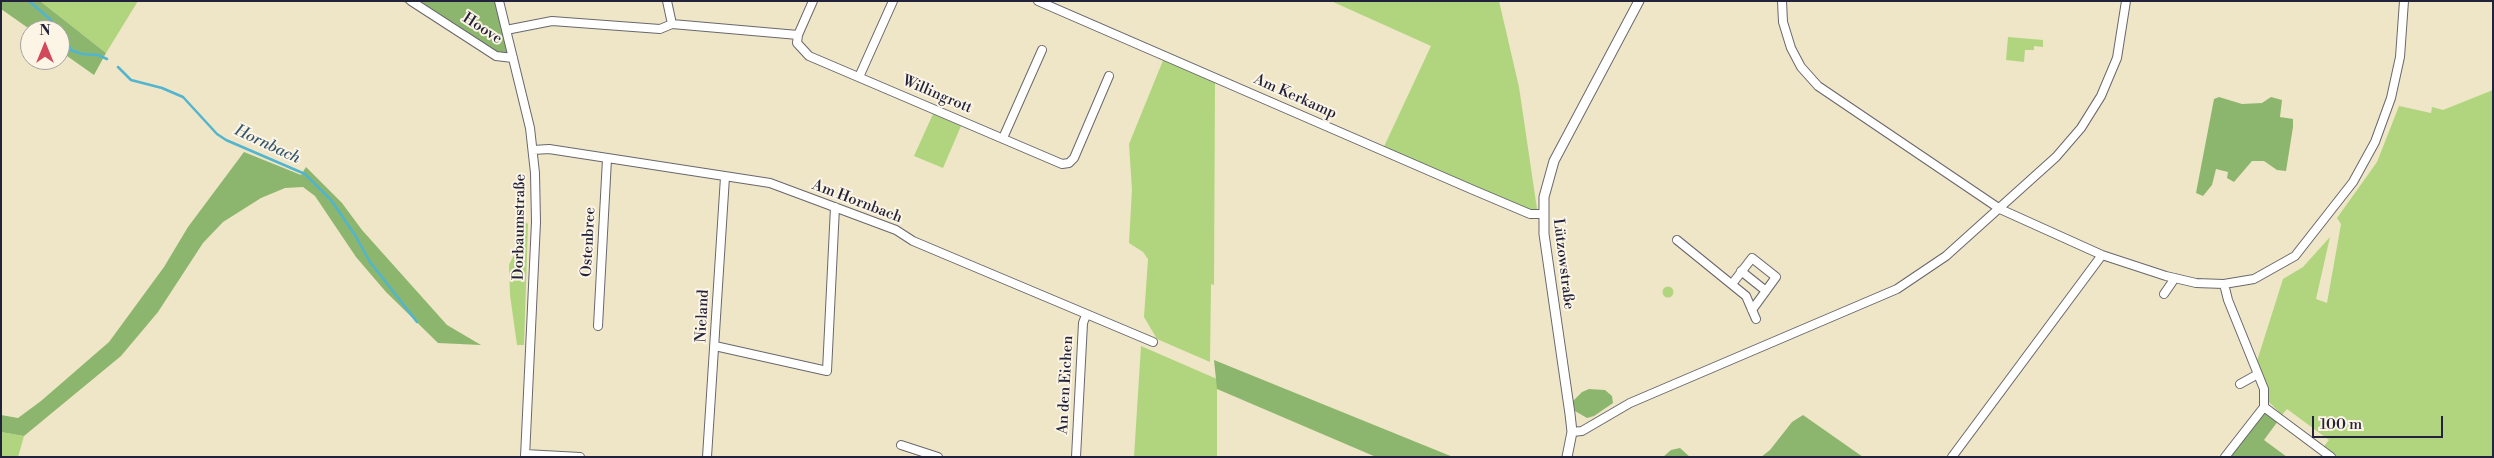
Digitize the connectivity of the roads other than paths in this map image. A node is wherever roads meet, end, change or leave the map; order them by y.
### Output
1 (411, 1) edge
2 (499, 1) edge
3 (667, 1) edge
4 (813, 1) edge
5 (892, 1) edge
6 (1038, 1) edge
7 (1640, 1) edge
8 (1782, 1) edge
9 (2126, 1) edge
10 (2404, 1) edge
11 (672, 24) junction
12 (506, 30) junction
13 (798, 35) junction
14 (1042, 50) dead end
15 (513, 58) junction
16 (1109, 76) dead end
17 (859, 77) junction
18 (1003, 138) junction
19 (533, 150) junction
20 (607, 159) junction
21 (725, 176) junction
22 (835, 207) junction
23 (2000, 209) junction
24 (1543, 214) junction
25 (1677, 240) dead end
26 (2102, 255) junction
27 (1741, 271) junction
28 (2175, 278) junction
29 (1732, 284) junction
30 (2224, 284) junction
31 (1766, 291) junction
32 (2164, 294) dead end
33 (1752, 310) junction
34 (1086, 315) junction
35 (1756, 319) dead end
36 (598, 326) dead end
37 (1153, 342) dead end
38 (715, 346) junction
39 (2258, 374) junction
40 (2240, 384) dead end
41 (2264, 407) junction
42 (1572, 432) junction
43 (901, 445) dead end
44 (525, 455) edge
45 (580, 457) edge
46 (707, 457) edge
47 (938, 457) edge
48 (1076, 457) edge
49 (1567, 457) edge
50 (1952, 457) edge
51 (2225, 457) edge
52 (2331, 457) edge

1 - 15 street, Hoove
2 - 12 street, Dorbaumstraße
3 - 11 street
4 - 13 street
5 - 17 street
6 - 24 street, Am Kerkamp
7 - 24 street, Lützowstraße
8 - 23 street
9 - 23 street
10 - 30 street
11 - 12 street
11 - 13 street
12 - 15 street, Dorbaumstraße
13 - 17 street, Willingrott
14 - 18 street
15 - 19 street, Dorbaumstraße
16 - 18 street, Willingrott
17 - 18 street, Willingrott
19 - 20 street, Am Hornbach
19 - 44 street, Dorbaumstraße
20 - 21 street, Am Hornbach
20 - 36 street, Ostenbree
21 - 22 street, Am Hornbach
21 - 38 street, Nieland
22 - 34 street, Am Hornbach
22 - 38 street
23 - 26 street
23 - 42 street
24 - 42 street, Lützowstraße
25 - 29 street
26 - 28 street
26 - 50 street
27 - 29 street
27 - 31 street
27 - 31 street
28 - 30 street
28 - 32 street
29 - 33 street
30 - 39 street
31 - 33 street
33 - 35 street
34 - 37 street, Am Hornbach
34 - 48 street, An den Eichen
38 - 46 street, Nieland
39 - 40 street
39 - 41 street
41 - 51 street
41 - 52 street
42 - 49 street, Lützowstraße
43 - 47 street
44 - 45 street

